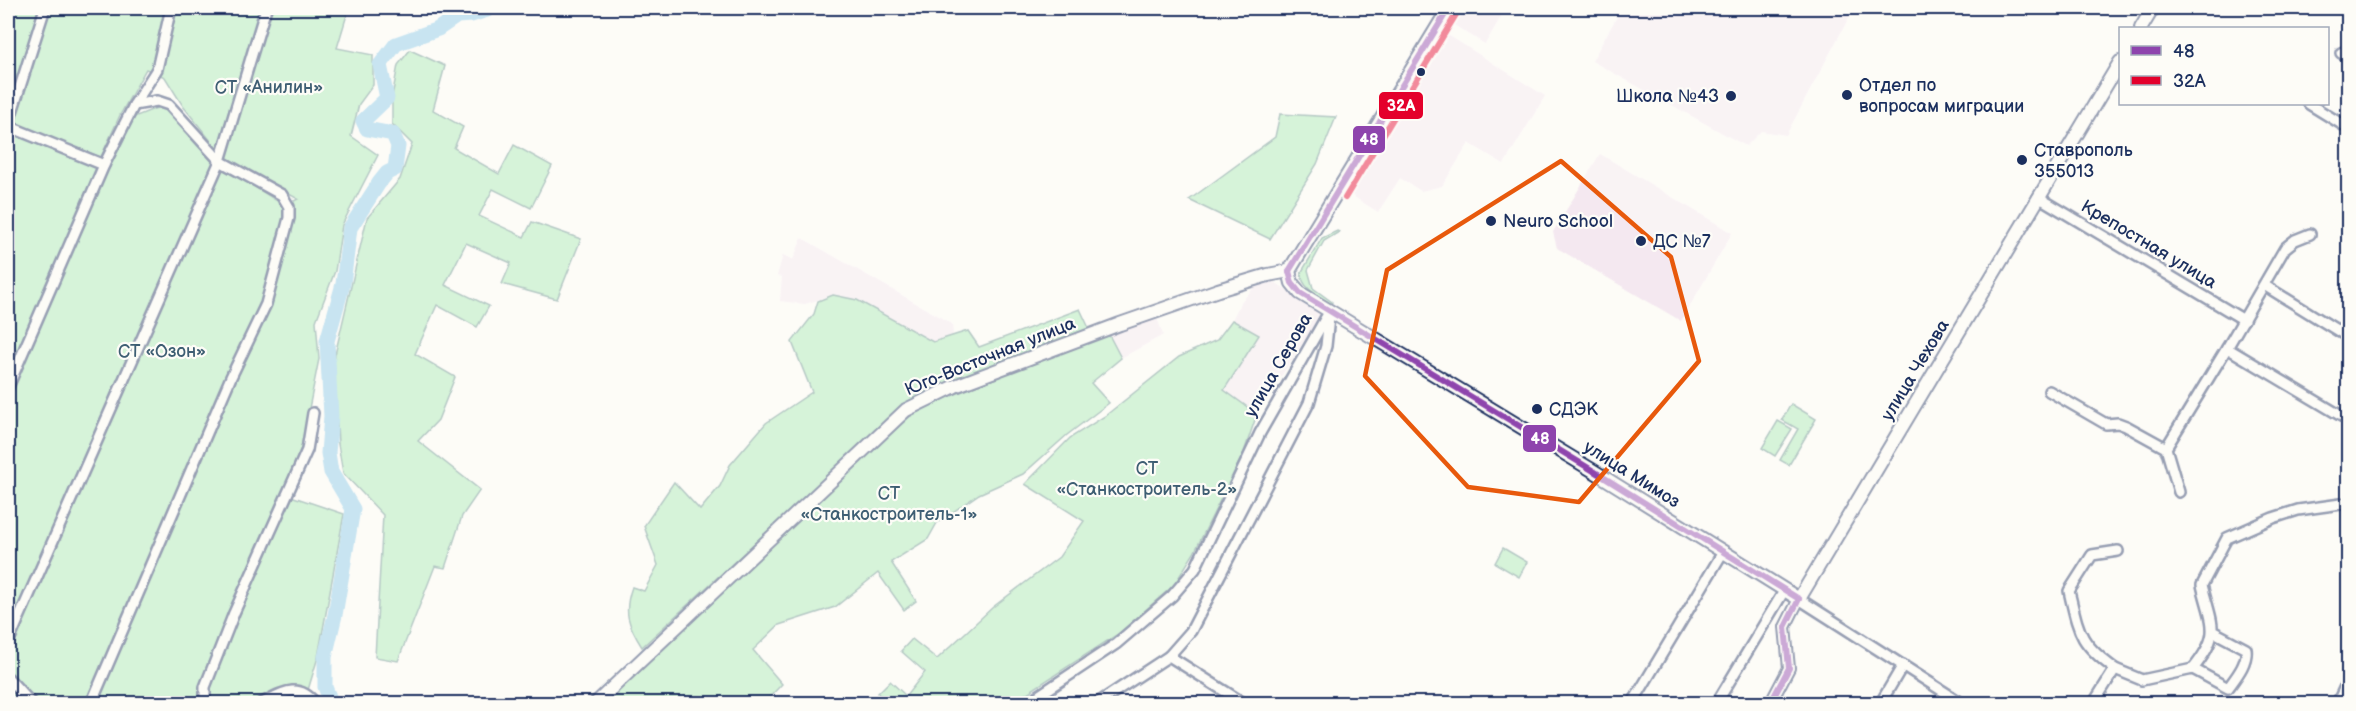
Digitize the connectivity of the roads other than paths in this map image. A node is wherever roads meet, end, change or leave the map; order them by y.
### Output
1 (45, 8) edge
2 (171, 8) edge
3 (266, 8) edge
4 (1449, 8) edge
5 (2153, 8) edge
6 (2142, 27) edge
7 (2119, 65) edge
8 (134, 105) junction
9 (2311, 105) edge
10 (8, 126) edge
11 (2349, 128) edge
12 (220, 161) junction
13 (104, 165) junction
14 (2038, 197) junction
15 (2310, 234) dead end
16 (1289, 272) junction
17 (2264, 285) junction
18 (1329, 312) junction
19 (2244, 320) junction
20 (2349, 337) edge
21 (2227, 348) junction
22 (8, 387) edge
23 (2049, 391) dead end
24 (313, 413) dead end
25 (2349, 420) edge
26 (2166, 448) junction
27 (2179, 492) dead end
28 (2349, 503) edge
29 (2118, 551) dead end
30 (1723, 552) junction
31 (1784, 591) junction
32 (1799, 599) junction
33 (2214, 632) junction
34 (8, 643) edge
35 (1169, 656) junction
36 (1903, 665) junction
37 (2115, 669) junction
38 (2193, 669) junction
39 (8, 678) edge
40 (2349, 680) edge
41 (32, 704) edge
42 (91, 704) edge
43 (205, 704) edge
44 (260, 704) edge
45 (316, 704) edge
46 (595, 704) edge
47 (1026, 704) edge
48 (1096, 704) edge
49 (1245, 704) edge
50 (1632, 704) edge
51 (1716, 704) edge
52 (1770, 704) edge
53 (1880, 704) edge
54 (1963, 704) edge
55 (2093, 704) edge
56 (2337, 704) edge

1 - 10 street
2 - 8 street
3 - 12 street
4 - 16 street
5 - 6 street
7 - 14 street, улица Чехова
8 - 12 street
8 - 13 street
9 - 11 street
10 - 13 street
12 - 34 street
12 - 42 street
13 - 22 street
14 - 19 street, Крепостная улица
14 - 32 street, улица Чехова
15 - 17 street
16 - 18 street, улица Мимоз
16 - 46 street, Юго-Восточная улица
17 - 19 street
17 - 20 street
18 - 30 street, улица Мимоз
18 - 35 street, улица Серова
18 - 47 street, улица Серова
19 - 21 street
21 - 25 street
21 - 26 street
23 - 26 street
24 - 43 street
26 - 27 street
28 - 33 street
29 - 37 street
30 - 31 street, улица Мимоз
30 - 50 street
31 - 32 street, улица Мимоз
31 - 51 street
32 - 36 street, улица Мимоз
32 - 52 street, улица Чехова
33 - 38 street
33 - 38 street
35 - 48 street, улица Серова
35 - 49 street
36 - 53 street
36 - 54 street, улица Мимоз
37 - 38 street
37 - 55 street
39 - 41 street
40 - 56 street
44 - 45 street

